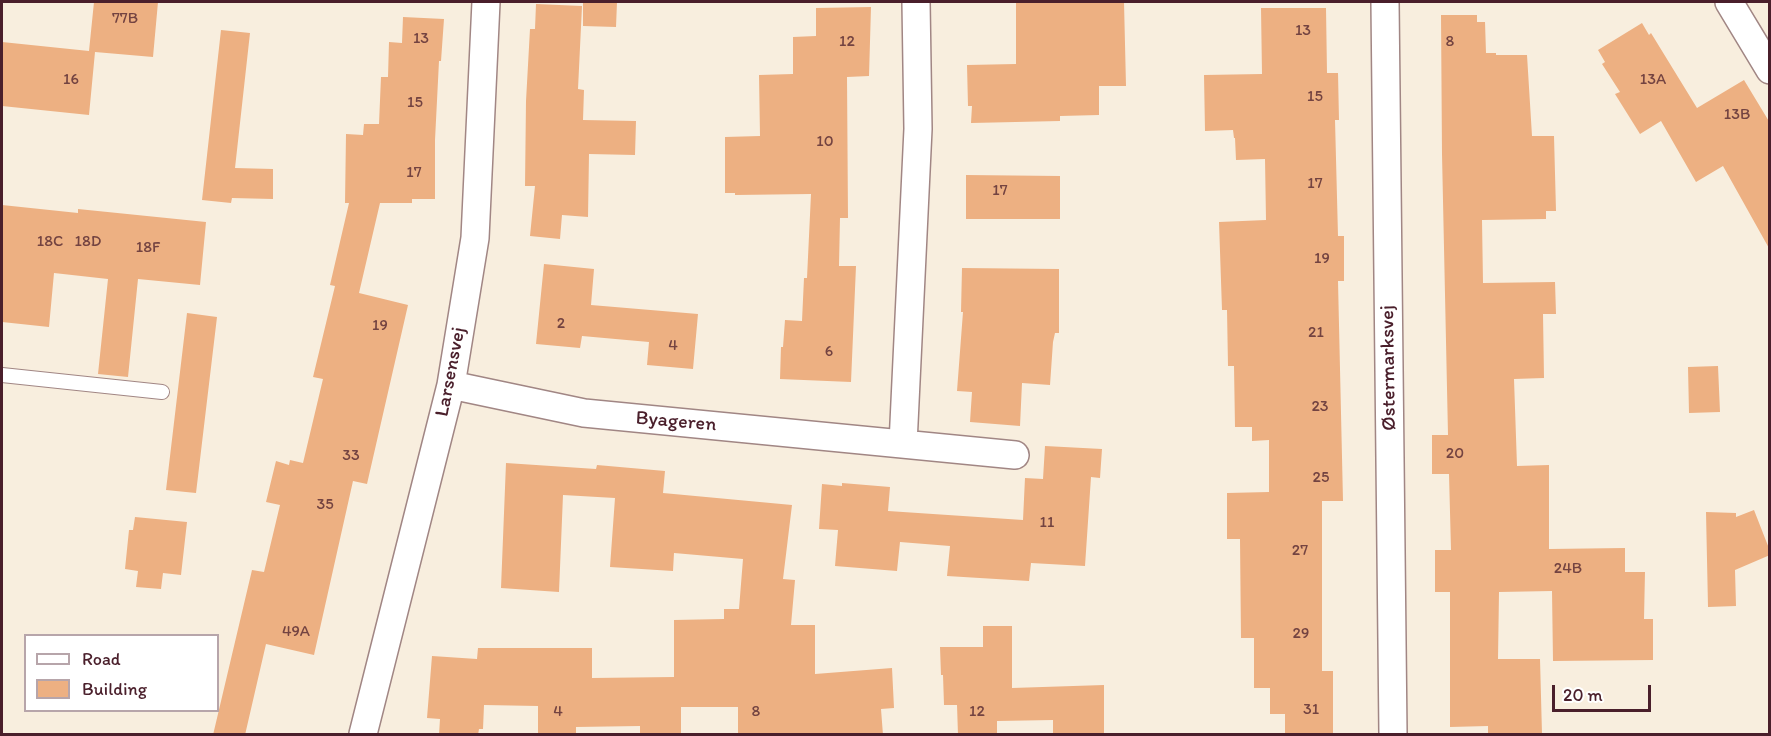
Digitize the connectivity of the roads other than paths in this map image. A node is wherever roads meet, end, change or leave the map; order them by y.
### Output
1 (486, 2) edge
2 (916, 2) edge
3 (1385, 2) edge
4 (1729, 2) edge
5 (1769, 70) edge
6 (2, 375) edge
7 (451, 385) junction
8 (162, 392) dead end
9 (903, 444) junction
10 (1015, 455) dead end
11 (363, 735) edge
12 (1393, 735) edge

1 - 7 street, Larsensvej
2 - 9 street
3 - 12 street, Østermarksvej
4 - 5 street
6 - 8 lane
7 - 9 street, Byageren
7 - 11 street, Larsensvej
9 - 10 street, Byageren

